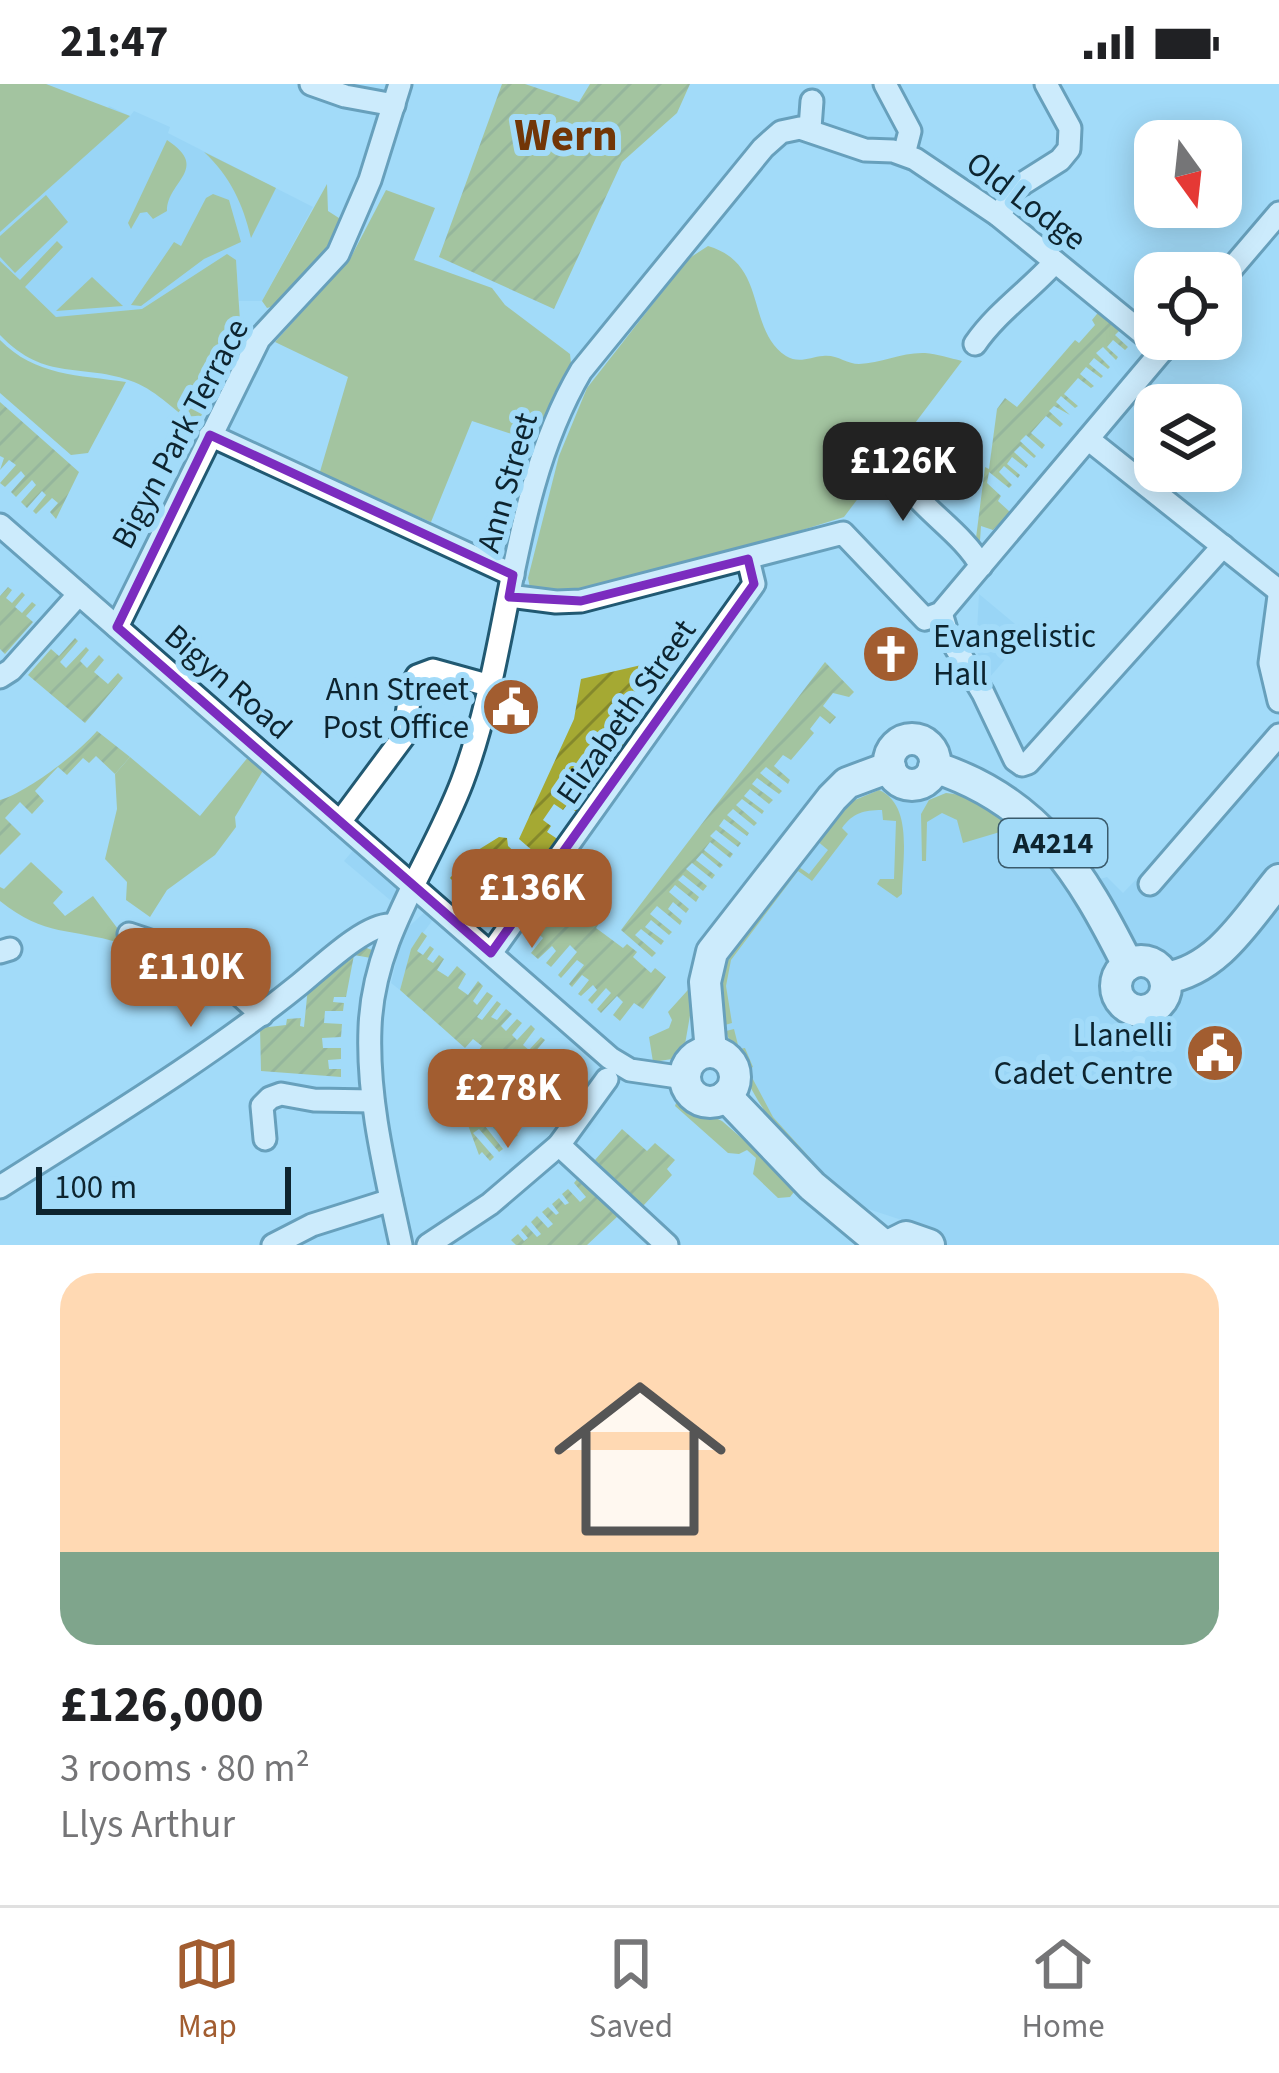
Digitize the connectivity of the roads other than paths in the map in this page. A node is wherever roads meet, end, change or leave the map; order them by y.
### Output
1 (310, 84) edge
2 (885, 84) edge
3 (1046, 84) edge
4 (397, 94) edge
5 (812, 100) dead end
6 (810, 128) junction
7 (904, 154) junction
8 (1279, 213) edge
9 (998, 215) junction
10 (1242, 256) edge
11 (1055, 262) junction
12 (1134, 320) edge
13 (974, 344) dead end
14 (1155, 360) edge
15 (210, 435) junction
16 (1088, 439) junction
17 (920, 452) dead end
18 (0, 525) edge
19 (1222, 546) junction
20 (748, 559) junction
21 (981, 566) junction
22 (511, 585) junction
23 (79, 594) junction
24 (1279, 594) edge
25 (933, 616) junction
26 (117, 627) junction
27 (0, 677) edge
28 (491, 686) junction
29 (1279, 701) edge
30 (1279, 735) edge
31 (340, 822) junction
32 (1279, 880) edge
33 (1150, 884) dead end
34 (415, 887) junction
35 (392, 925) junction
36 (129, 934) dead end
37 (491, 953) junction
38 (1128, 965) junction
39 (1165, 978) junction
40 (262, 1015) junction
41 (712, 1052) junction
42 (685, 1078) junction
43 (607, 1079) dead end
44 (726, 1096) junction
45 (373, 1101) junction
46 (265, 1138) dead end
47 (559, 1144) junction
48 (0, 1187) edge
49 (391, 1200) junction
50 (273, 1245) edge
51 (401, 1245) edge
52 (428, 1245) edge
53 (667, 1245) edge
54 (886, 1245) edge
55 (929, 1245) edge

1 - 4 street
2 - 7 street
3 - 9 street
4 - 15 street, Bigyn Park Terrace
5 - 6 street
6 - 7 street, Old Lodge
6 - 22 street, Ann Street
7 - 9 street, Old Lodge
8 - 10 street
9 - 11 street, Old Lodge
11 - 12 street, Old Lodge
11 - 13 street
14 - 16 street
15 - 22 street
15 - 26 street, Bigyn Park Terrace
16 - 19 street
16 - 21 street
17 - 21 street
18 - 23 street, Bigyn Road
19 - 24 street
19 - 25 street
20 - 22 street
20 - 25 street
20 - 37 street, Elizabeth Street
21 - 25 street
22 - 28 street, Ann Street
23 - 26 street, Bigyn Road
23 - 27 street
24 - 29 street
26 - 31 street, Bigyn Road
28 - 31 street
28 - 34 street, Ann Street
30 - 33 street
31 - 34 street, Bigyn Road
32 - 39 main road, A4214
34 - 35 street, Ann Street
34 - 37 street, Bigyn Road
35 - 40 street
35 - 45 street
36 - 40 street
37 - 42 street, Bigyn Road
38 - 39 main road
38 - 39 main road, A4214
38 - 41 main road, A4214
40 - 48 street
41 - 42 main road
41 - 44 main road, A4214
42 - 44 main road, A4214
43 - 47 street
44 - 54 main road, A4214
45 - 46 street
45 - 49 street
47 - 52 street
47 - 53 street
49 - 50 street
49 - 51 street
54 - 55 main road, A4214

